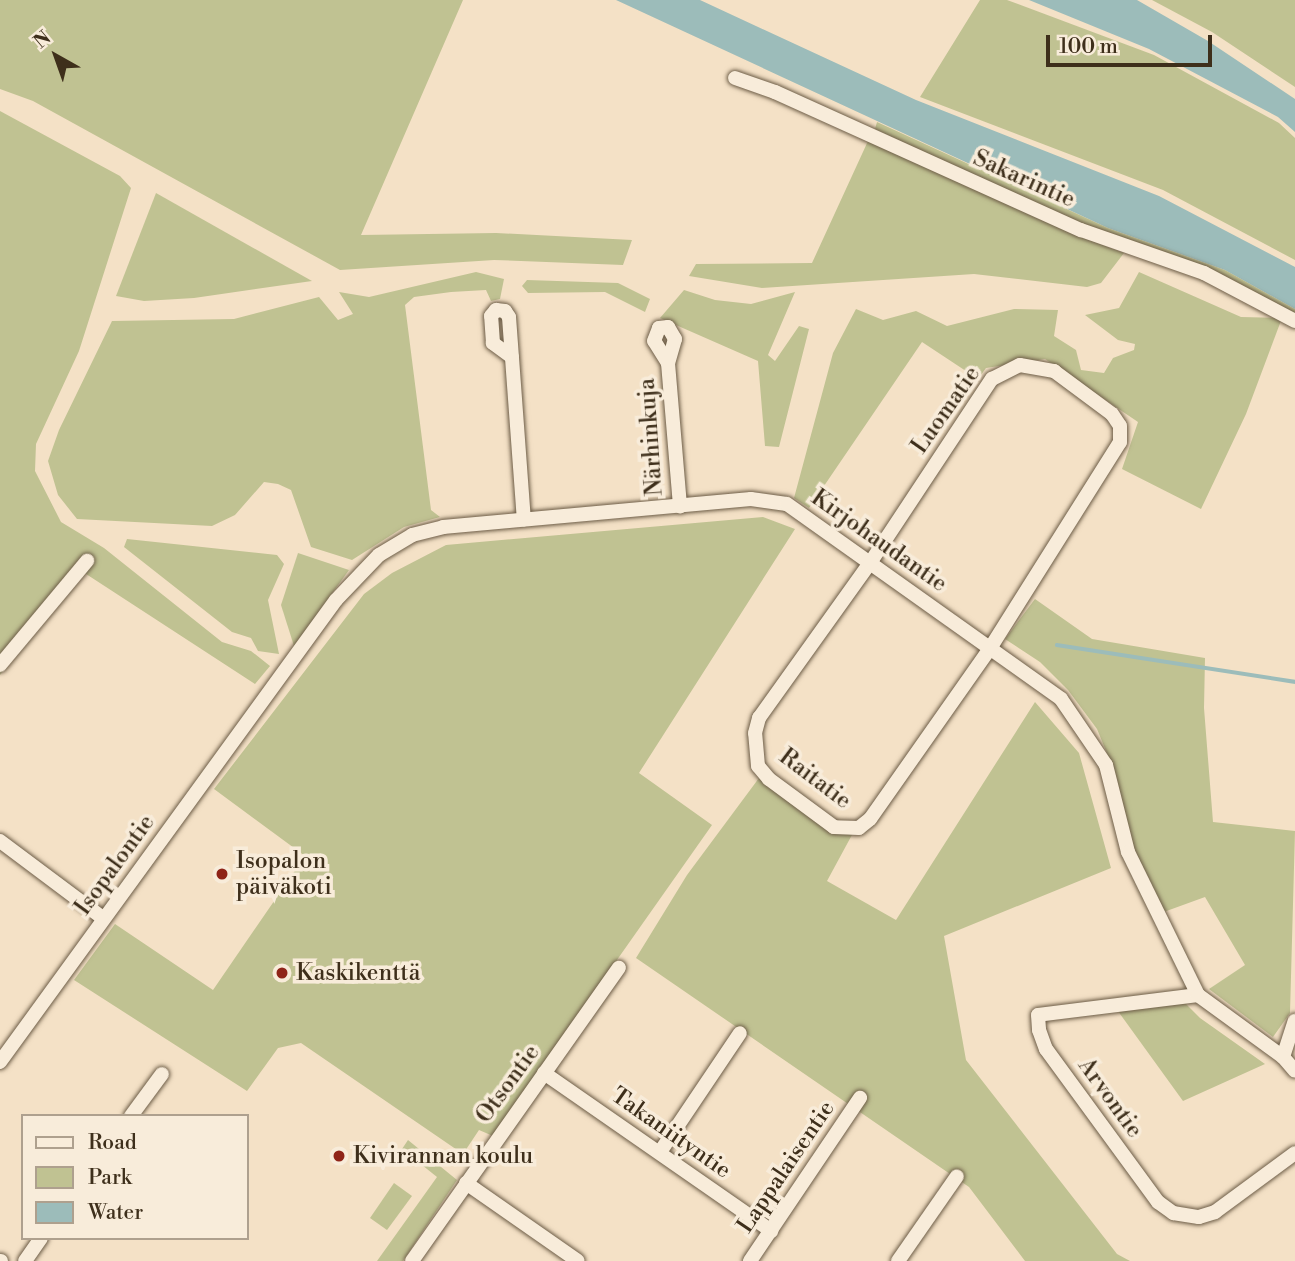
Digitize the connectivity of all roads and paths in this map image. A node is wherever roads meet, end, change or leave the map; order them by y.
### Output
1 (735, 78) dead end
2 (1295, 321) edge
3 (512, 357) dead end
4 (668, 363) dead end
5 (680, 507) junction
6 (524, 519) junction
7 (87, 561) dead end
8 (870, 563) junction
9 (991, 647) junction
10 (0, 665) edge
11 (268, 696) joint
12 (0, 841) edge
13 (103, 918) junction
14 (619, 968) dead end
15 (1198, 995) junction
16 (1295, 1021) edge
17 (740, 1033) dead end
18 (1283, 1057) junction
19 (0, 1062) edge
20 (1295, 1071) edge
21 (162, 1073) dead end
22 (544, 1073) junction
23 (860, 1098) dead end
24 (132, 1114) edge
25 (660, 1152) junction
26 (1295, 1153) edge
27 (957, 1176) dead end
28 (466, 1182) junction
29 (771, 1231) junction
30 (40, 1240) edge
31 (903, 1259) edge
32 (24, 1261) edge
33 (412, 1261) edge
34 (578, 1261) edge
35 (750, 1261) edge

1 - 2 street, Sakarintie
3 - 6 street
4 - 5 street, Närhinkuja
5 - 6 street, Kirjohaudantie
5 - 8 street, Kirjohaudantie
6 - 11 street, Kirjohaudantie
7 - 10 street
8 - 9 street, Kirjohaudantie
8 - 9 street, Raitatie
8 - 9 street, Luomatie
9 - 15 street, Kirjohaudantie
11 - 13 street, Isopalontie
12 - 13 street
13 - 19 street, Isopalontie
14 - 22 street, Otsontie
15 - 18 street, Kirjohaudantie
15 - 26 street, Arvontie
16 - 18 street
17 - 25 street
18 - 20 street, Kirjohaudantie
21 - 24 street
22 - 25 street, Takaniityntie
22 - 28 street, Otsontie
23 - 29 street, Lappalaisentie
25 - 29 street, Takaniityntie
27 - 31 street
28 - 33 street, Otsontie
28 - 34 street
29 - 35 street, Lappalaisentie
30 - 32 street

